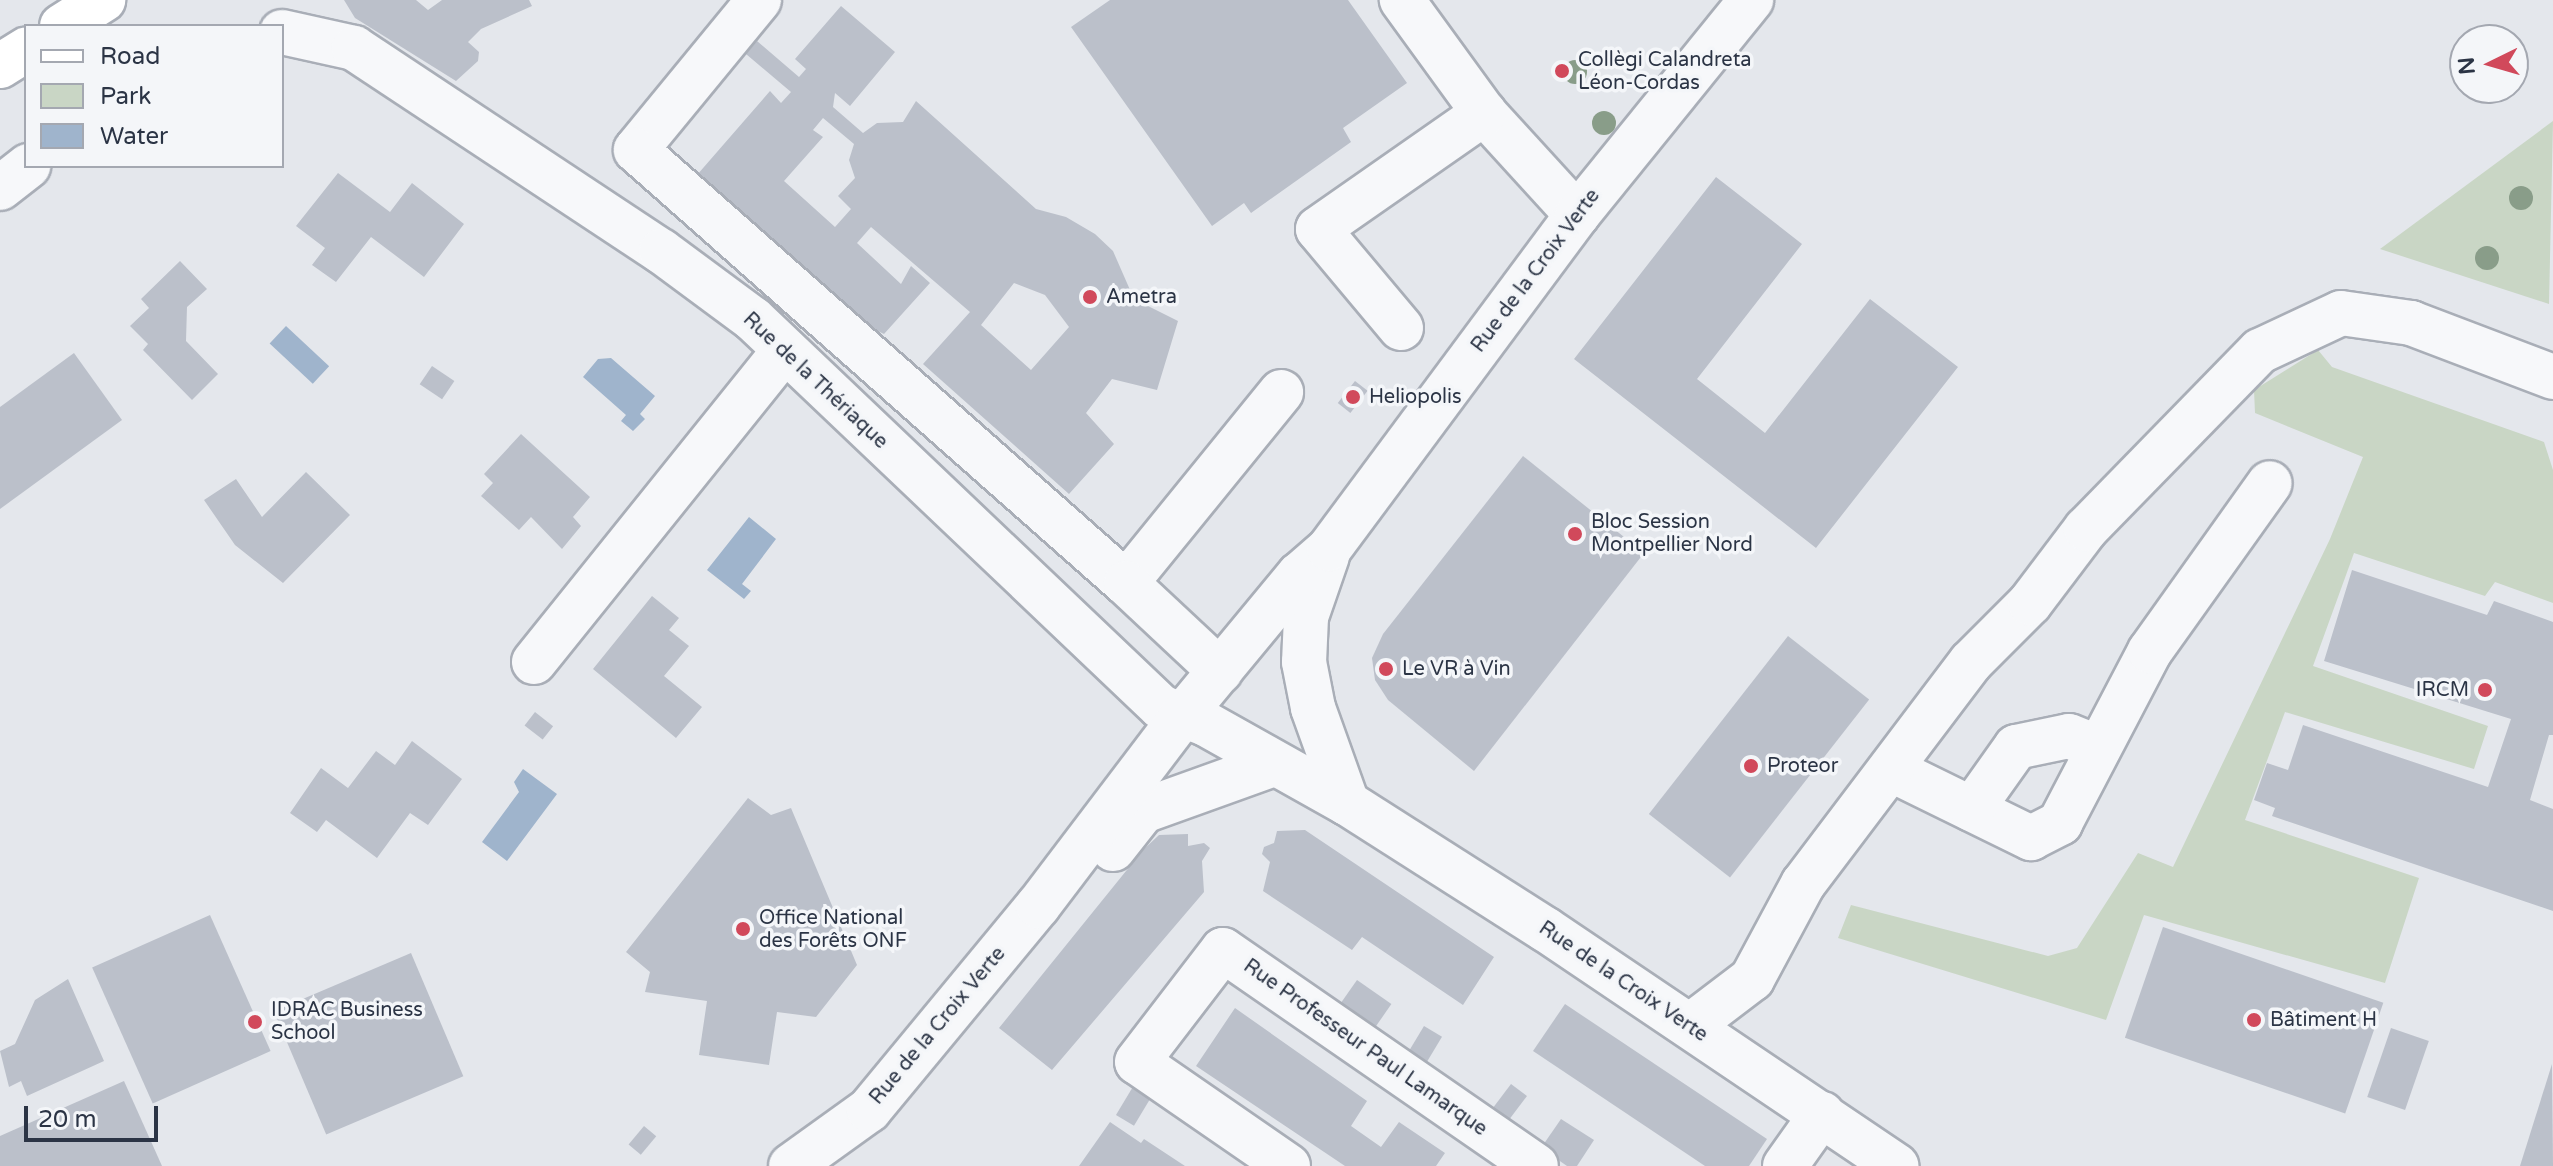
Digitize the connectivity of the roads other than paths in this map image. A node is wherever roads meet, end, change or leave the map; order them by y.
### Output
1 (103, 0) edge
2 (283, 0) edge
3 (759, 0) edge
4 (1402, 0) edge
5 (1751, 0) edge
6 (65, 24) edge
7 (282, 24) edge
8 (284, 32) edge
9 (24, 51) edge
10 (0, 66) edge
11 (1484, 113) junction
12 (25, 168) edge
13 (0, 188) edge
14 (1577, 215) junction
15 (1401, 328) dead end
16 (785, 350) junction
17 (2553, 377) edge
18 (1281, 392) dead end
19 (2270, 483) dead end
20 (1329, 549) junction
21 (1126, 583) junction
22 (534, 662) dead end
23 (1220, 671) junction
24 (1183, 715) junction
25 (2099, 748) junction
26 (1271, 765) junction
27 (1892, 770) junction
28 (1347, 803) junction
29 (1972, 809) junction
30 (1038, 906) junction
31 (1690, 1026) junction
32 (1822, 1114) junction
33 (791, 1166) edge
34 (1288, 1166) edge
35 (1536, 1166) edge
36 (1785, 1166) edge
37 (1896, 1166) edge

1 - 6 main road
2 - 7 street, Rue de la Thériaque
3 - 21 street
4 - 11 street
5 - 14 street, Rue de la Croix Verte
8 - 16 street, Rue de la Thériaque
9 - 10 main road
11 - 14 street
11 - 15 street
12 - 13 street
14 - 20 street, Rue de la Croix Verte
16 - 22 street
16 - 24 street, Rue de la Thériaque
17 - 27 street
18 - 21 street
19 - 25 street
20 - 23 street, Rue de la Croix Verte
20 - 28 street, Rue de la Croix Verte
21 - 23 street
23 - 24 street, Rue de la Croix Verte
24 - 26 street, Rue de la Croix Verte
24 - 30 street, Rue de la Croix Verte
25 - 29 street
25 - 29 street
26 - 28 street, Rue de la Croix Verte
26 - 30 street, Rue de la Croix Verte
27 - 29 street
27 - 31 street
28 - 31 street, Rue de la Croix Verte
30 - 33 street, Rue de la Croix Verte
31 - 32 street, Rue de la Croix Verte
32 - 36 street
32 - 37 street, Rue de la Croix Verte
34 - 35 street, Rue Professeur Paul Lamarque

